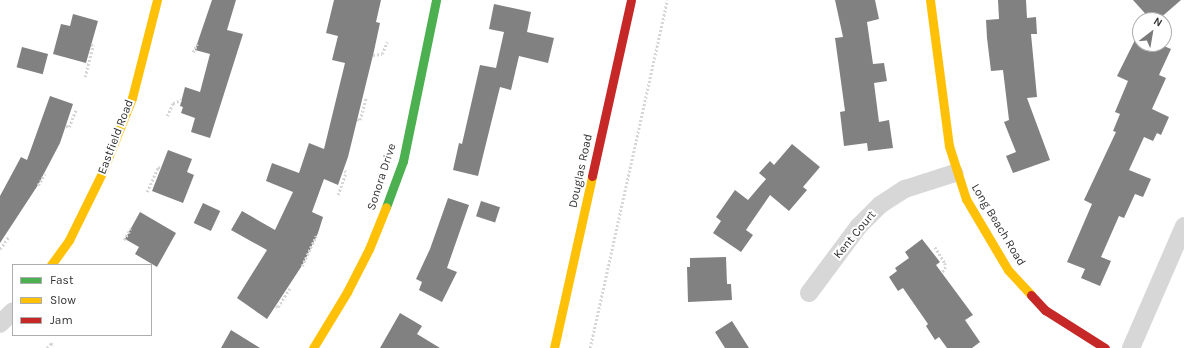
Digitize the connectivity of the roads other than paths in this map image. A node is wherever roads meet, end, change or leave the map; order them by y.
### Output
1 (157, 0) edge
2 (436, 0) edge
3 (630, 0) edge
4 (930, 0) edge
5 (955, 173) junction
6 (1184, 226) edge
7 (52, 264) edge
8 (809, 293) dead end
9 (12, 312) edge
10 (0, 324) edge
11 (313, 348) edge
12 (554, 348) edge
13 (1106, 348) edge
14 (1131, 348) edge

1 - 7 street, Eastfield Road
2 - 11 street, Sonora Drive
3 - 12 street, Douglas Road
4 - 5 street, Long Beach Road
5 - 8 street, Kent Court
5 - 13 street, Long Beach Road
6 - 14 street
9 - 10 street

